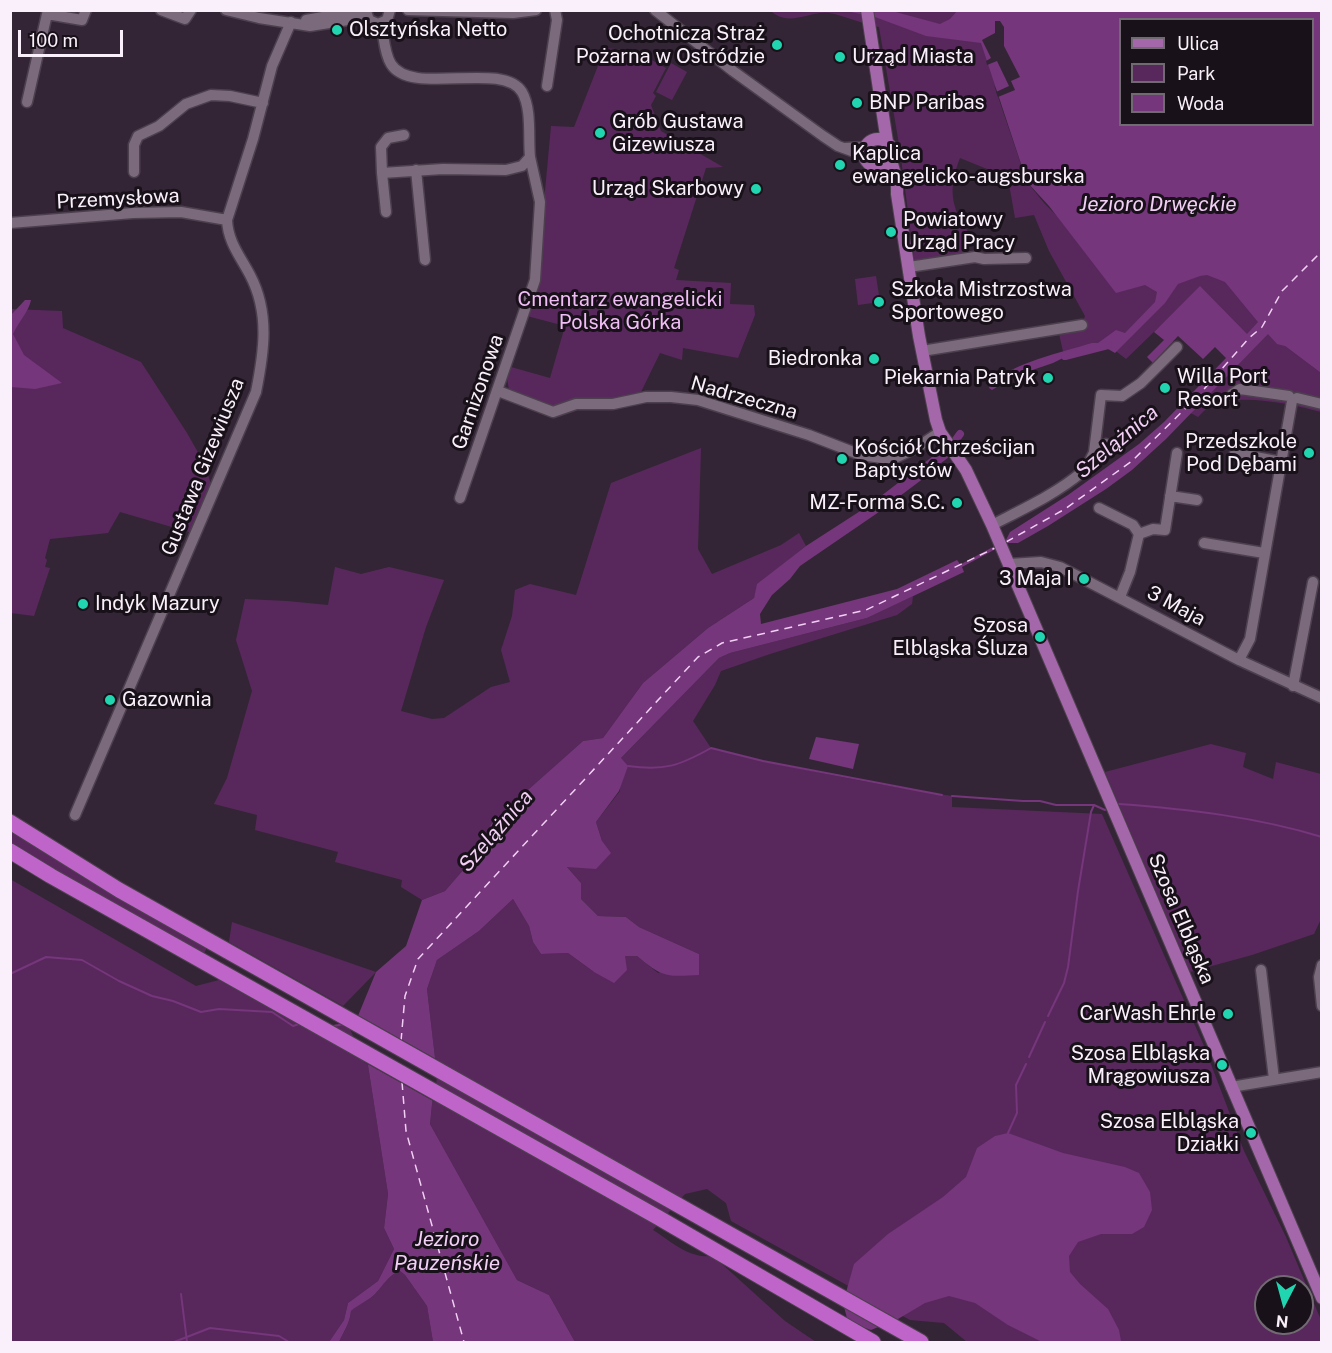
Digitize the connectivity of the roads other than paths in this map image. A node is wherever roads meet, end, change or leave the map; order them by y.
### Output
1 (86, 10) edge
2 (161, 10) edge
3 (191, 10) edge
4 (226, 10) edge
5 (536, 10) edge
6 (555, 10) edge
7 (655, 10) edge
8 (409, 11) edge
9 (365, 13) edge
10 (387, 16) edge
11 (869, 17) edge
12 (291, 22) junction
13 (547, 86) dead end
14 (27, 102) dead end
15 (262, 104) junction
16 (404, 135) dead end
17 (882, 140) junction
18 (865, 151) junction
19 (530, 157) junction
20 (887, 163) junction
21 (416, 170) junction
22 (134, 172) dead end
23 (382, 173) junction
24 (386, 212) dead end
25 (227, 220) junction
26 (10, 223) edge
27 (1026, 258) dead end
28 (425, 260) dead end
29 (909, 267) junction
30 (1082, 325) dead end
31 (1177, 347) dead end
32 (922, 351) junction
33 (498, 391) junction
34 (1232, 394) dead end
35 (1293, 398) junction
36 (1322, 404) edge
37 (947, 443) junction
38 (1106, 444) dead end
39 (1094, 452) junction
40 (1177, 453) dead end
41 (1235, 453) dead end
42 (1281, 462) junction
43 (1170, 496) junction
44 (460, 498) dead end
45 (1197, 500) dead end
46 (1099, 508) dead end
47 (993, 527) junction
48 (1139, 534) junction
49 (1204, 543) dead end
50 (1264, 553) junction
51 (1007, 560) junction
52 (1313, 582) dead end
53 (1120, 597) junction
54 (1239, 660) junction
55 (1293, 686) junction
56 (1322, 698) edge
57 (75, 815) dead end
58 (10, 822) edge
59 (10, 851) edge
60 (1322, 965) edge
61 (1261, 970) dead end
62 (1322, 1006) edge
63 (1322, 1072) edge
64 (1274, 1079) junction
65 (1232, 1087) junction
66 (1322, 1298) edge
67 (873, 1342) edge
68 (921, 1342) edge

1 - 14 street
2 - 3 street
4 - 12 street
5 - 8 street
6 - 13 street
7 - 18 street
8 - 10 street
9 - 10 street
9 - 12 street
10 - 19 street, Garnizonowa
11 - 17 main road
12 - 15 street
15 - 22 street
15 - 25 street
16 - 23 street
17 - 18 main road
17 - 20 main road
18 - 20 main road
19 - 21 street
19 - 33 street, Garnizonowa
20 - 29 main road, Szosa Elbląska
21 - 23 street
21 - 28 street
23 - 24 street
25 - 26 street, Przemysłowa
25 - 57 street, Gustawa Gizewiusza
27 - 29 street
29 - 32 main road, Szosa Elbląska
30 - 32 street
31 - 39 street
32 - 37 main road, Szosa Elbląska
33 - 37 street, Nadrzeczna
33 - 44 street, Garnizonowa
34 - 35 street
35 - 36 street
35 - 42 street
37 - 47 main road, Szosa Elbląska
38 - 39 street
39 - 47 street
40 - 43 street
41 - 42 street
42 - 50 street
43 - 45 street
43 - 48 street
46 - 48 street
47 - 51 main road, Szosa Elbląska
48 - 53 street
49 - 50 street
50 - 54 street
51 - 53 street, 3 Maja
51 - 65 main road, Szosa Elbląska
52 - 55 street
53 - 54 street, 3 Maja
54 - 55 street, 3 Maja
55 - 56 street, 3 Maja
58 - 68 highway
59 - 67 highway
60 - 62 street
61 - 64 street
63 - 64 street
64 - 65 street
65 - 66 main road, Szosa Elbląska

